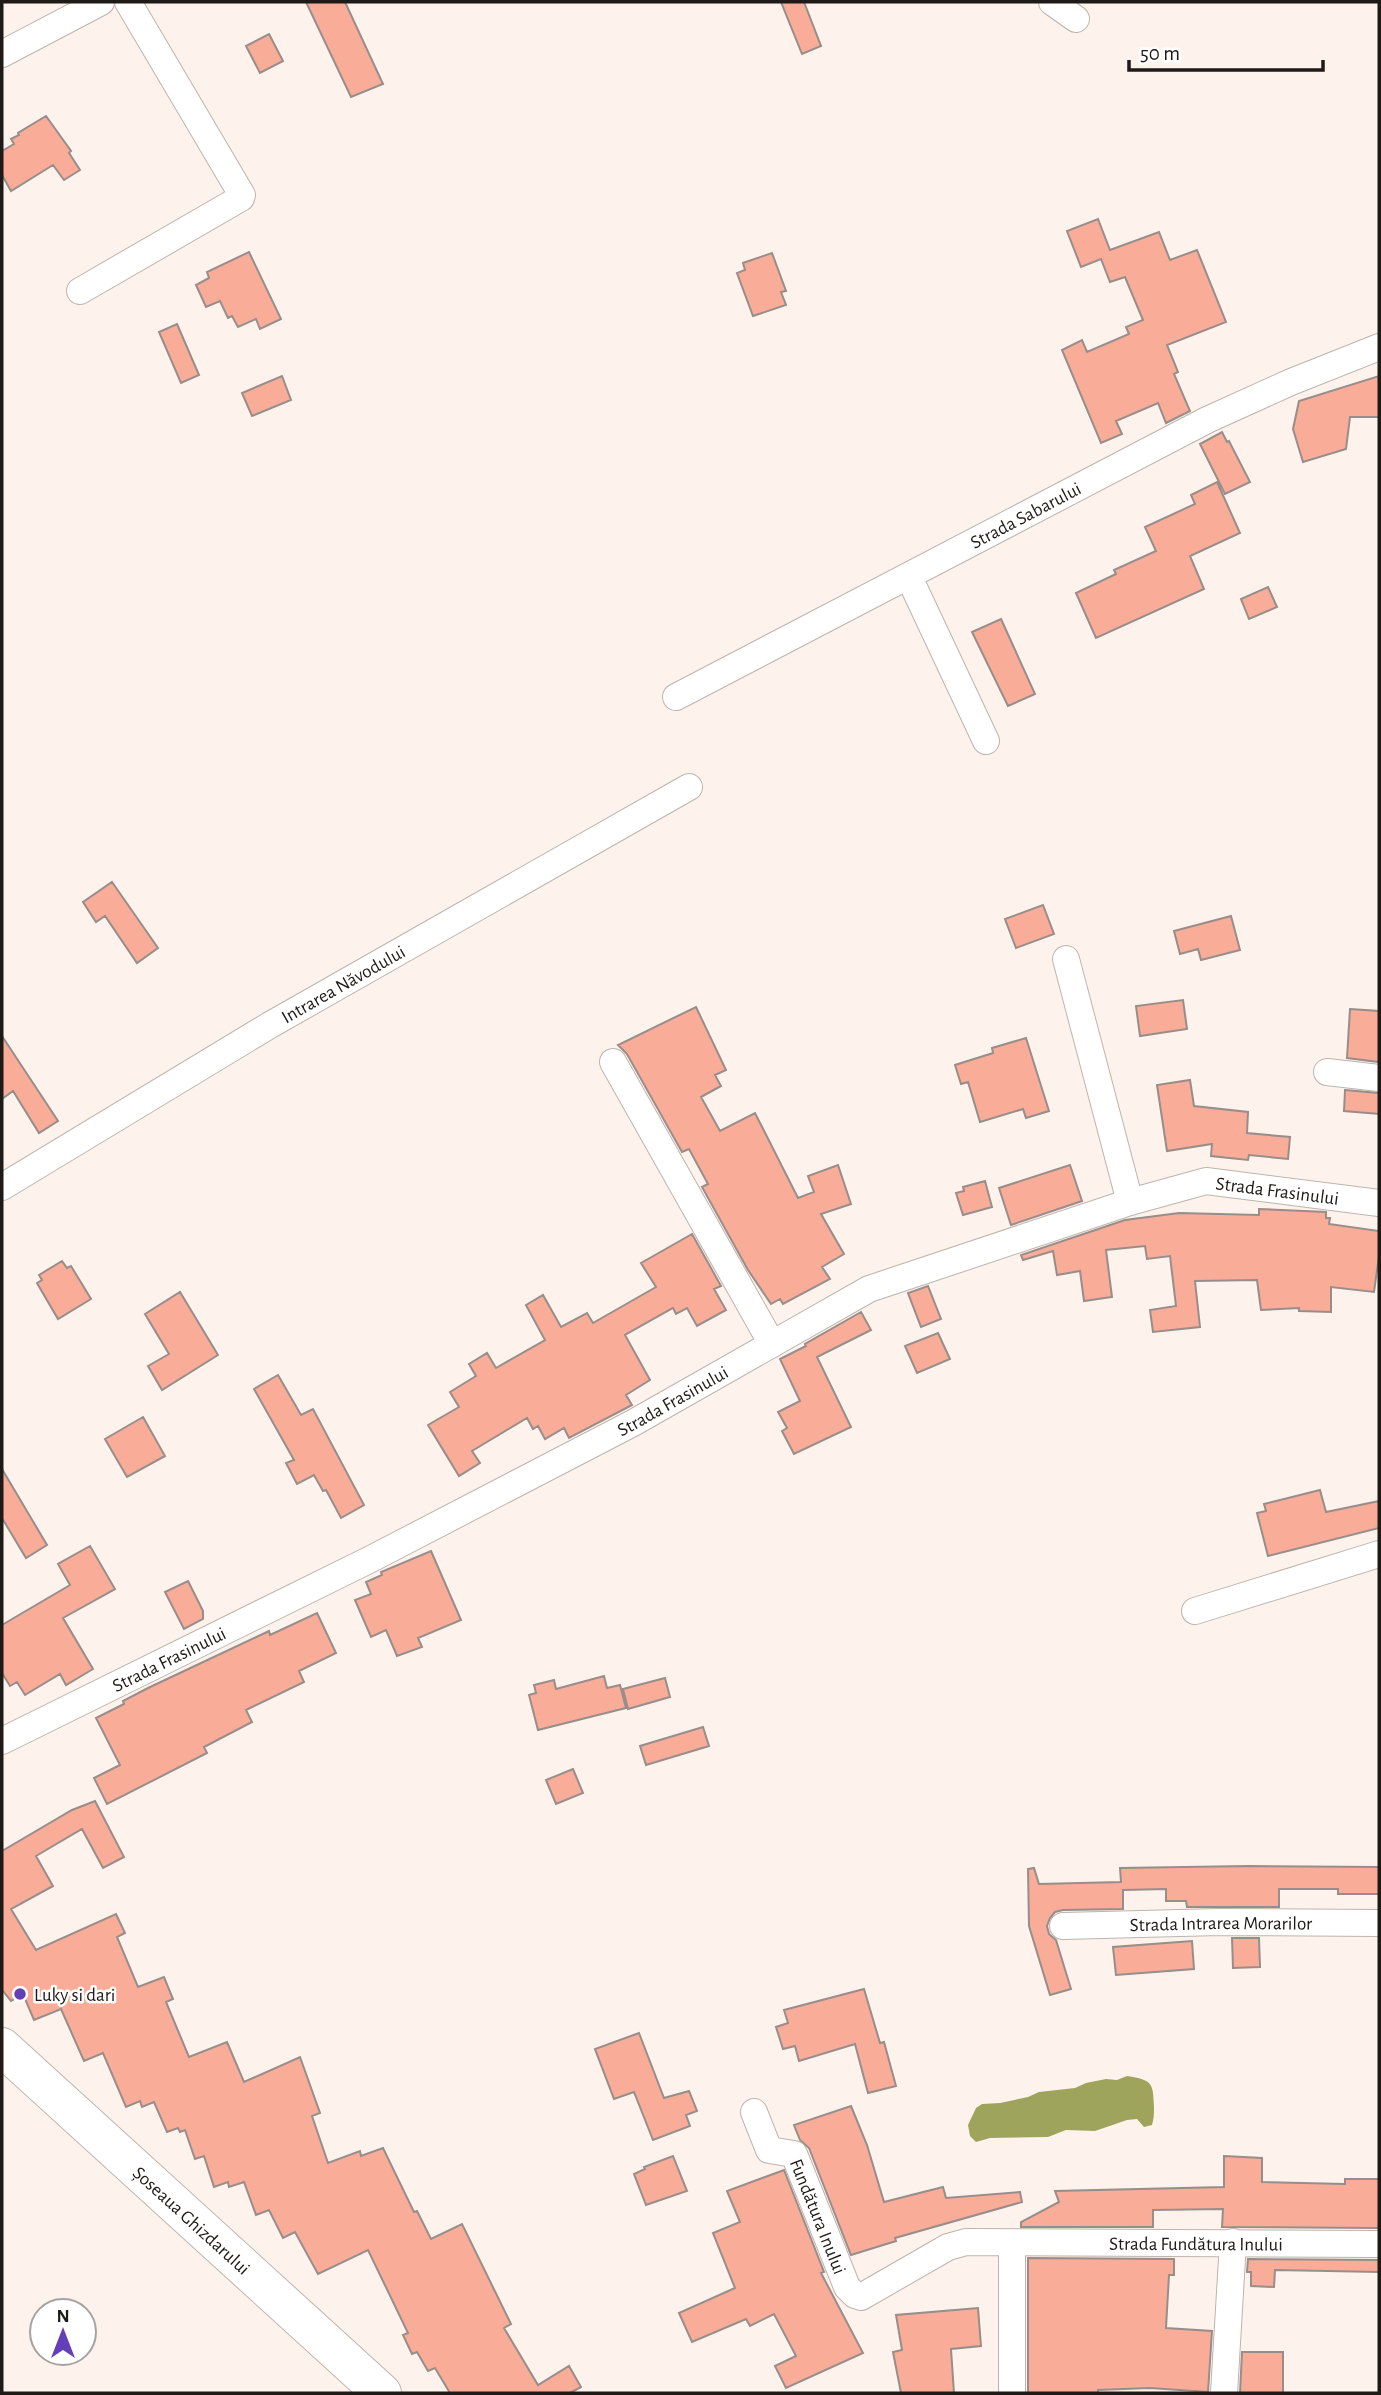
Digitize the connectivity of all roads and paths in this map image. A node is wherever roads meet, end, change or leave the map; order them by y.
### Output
1 (102, 2) edge
2 (128, 2) edge
3 (1052, 2) edge
4 (1076, 19) dead end
5 (2, 54) edge
6 (80, 291) dead end
7 (1379, 346) edge
8 (909, 578) junction
9 (676, 697) dead end
10 (986, 741) dead end
11 (689, 787) dead end
12 (1066, 959) dead end
13 (613, 1062) dead end
14 (1327, 1072) dead end
15 (1379, 1079) edge
16 (2, 1187) edge
17 (1130, 1202) junction
18 (1379, 1203) edge
19 (772, 1344) junction
20 (1379, 1554) edge
21 (1195, 1611) dead end
22 (2, 1741) edge
23 (1379, 1923) edge
24 (1063, 1926) dead end
25 (2, 2047) edge
26 (754, 2112) dead end
27 (1233, 2242) junction
28 (1012, 2243) junction
29 (1379, 2244) edge
30 (382, 2393) edge
31 (1012, 2393) edge
32 (1224, 2393) edge

1 - 5 street
2 - 6 street
3 - 4 street
7 - 8 street, Strada Sabarului
8 - 9 street, Strada Sabarului
8 - 10 street
11 - 16 street, Intrarea Năvodului
12 - 17 street
13 - 19 street
14 - 15 street
17 - 18 street, Strada Frasinului
17 - 19 street, Strada Frasinului
19 - 22 street, Strada Frasinului
20 - 21 street
23 - 24 street, Strada Intrarea Morarilor
25 - 30 main road, Șoseaua Ghizdarului
26 - 28 street, Fundătura Inului
27 - 28 street, Strada Fundătura Inului
27 - 29 street, Strada Fundătura Inului
27 - 32 street
28 - 31 street

